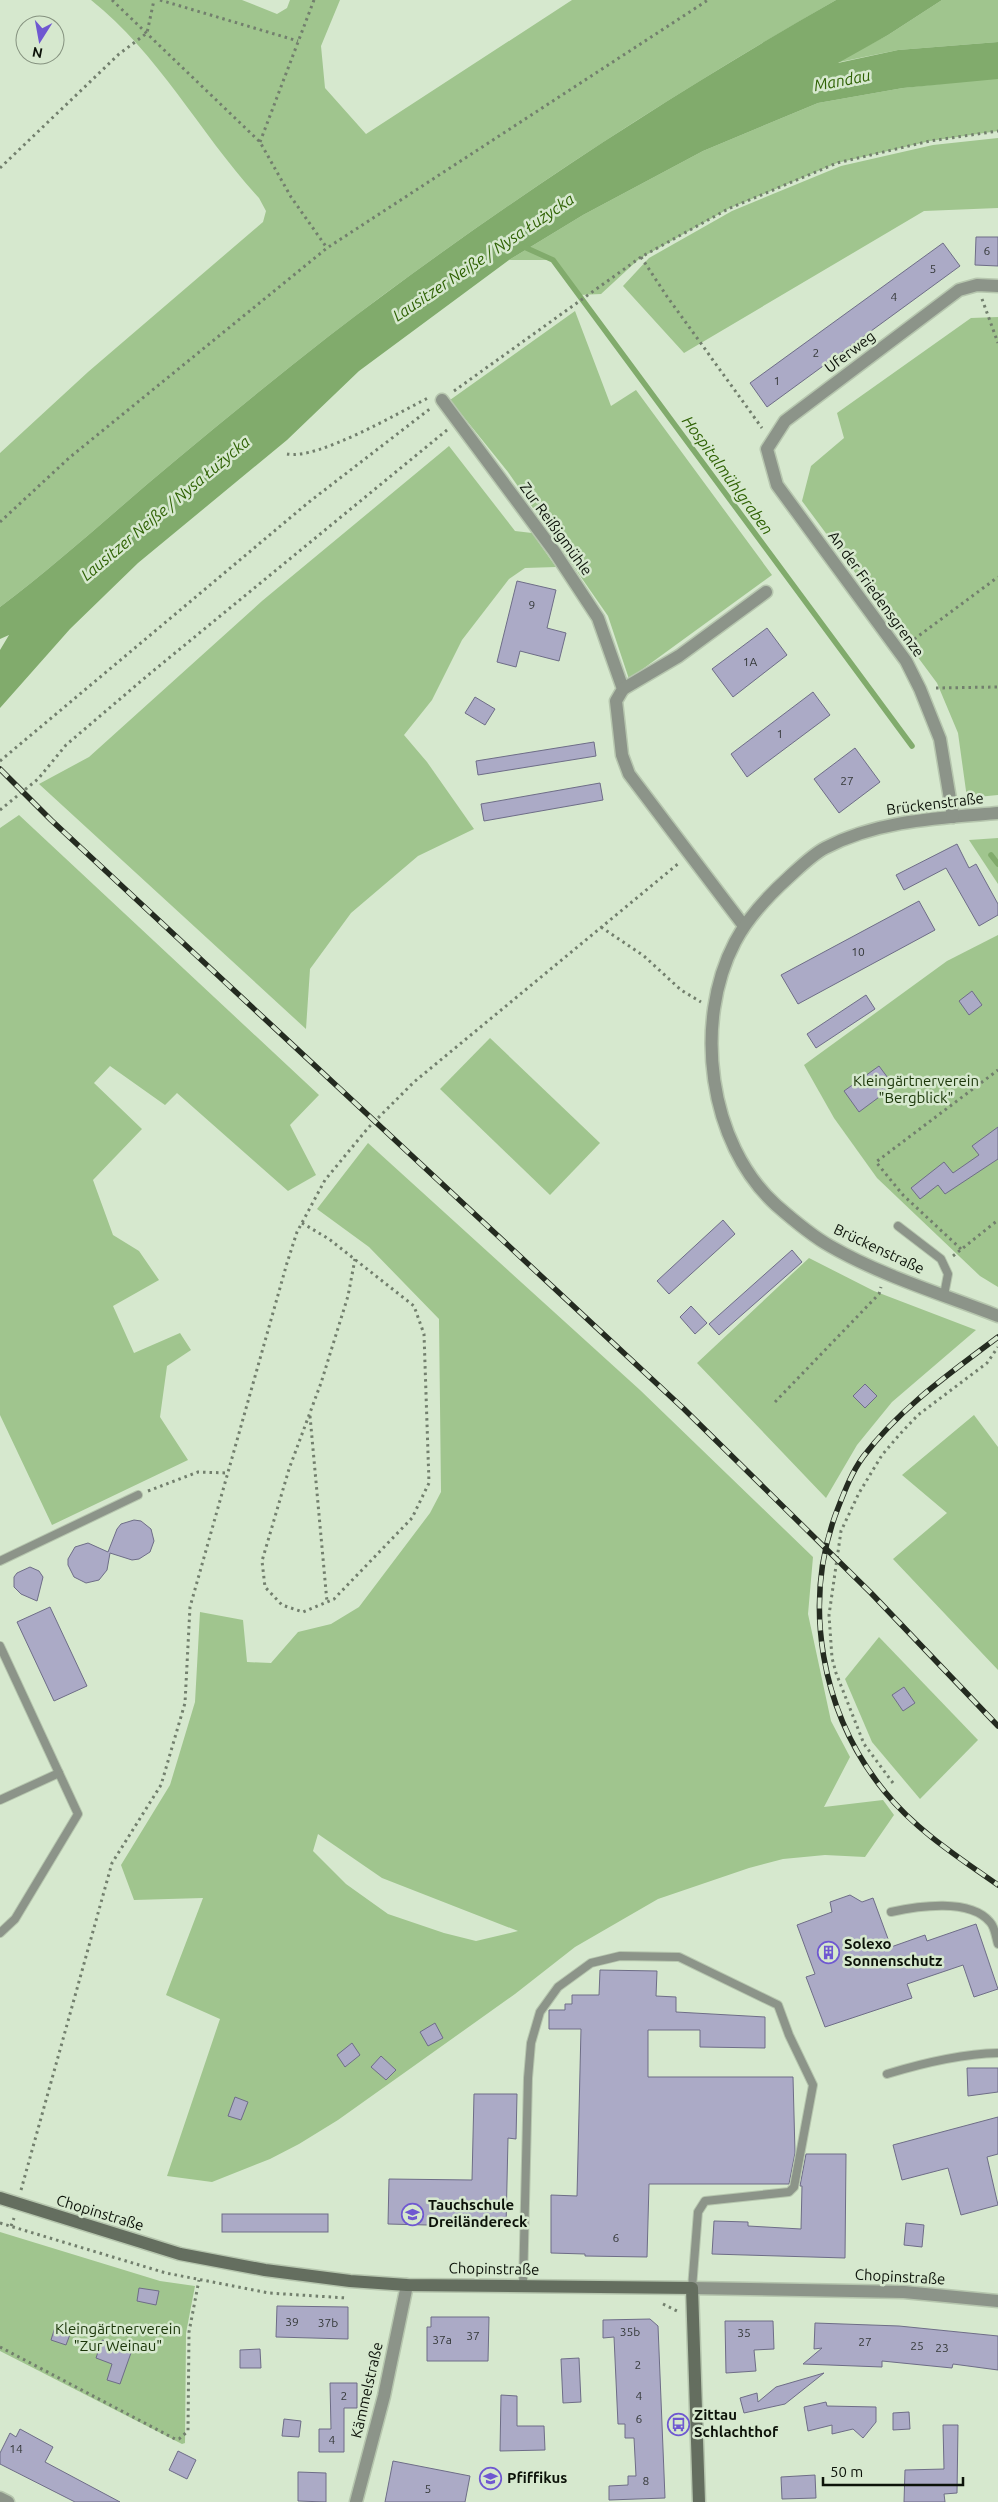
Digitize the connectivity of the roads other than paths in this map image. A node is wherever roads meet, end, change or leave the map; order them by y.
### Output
1 (998, 286) edge
2 (439, 397) road end
3 (777, 485) joint
4 (766, 592) dead end
5 (623, 689) junction
6 (998, 813) edge
7 (953, 817) junction
8 (744, 926) junction
9 (898, 1226) dead end
10 (944, 1294) junction
11 (998, 1316) edge
12 (138, 1495) dead end
13 (0, 1561) edge
14 (0, 1646) edge
15 (59, 1772) junction
16 (0, 1800) edge
17 (891, 1912) dead end
18 (0, 1933) edge
19 (998, 1944) edge
20 (998, 2053) edge
21 (887, 2074) dead end
22 (0, 2198) edge
23 (407, 2285) junction
24 (523, 2286) junction
25 (692, 2288) junction
26 (998, 2301) edge
27 (0, 2498) edge
28 (8, 2502) edge
29 (356, 2502) edge
30 (700, 2502) edge

1 - 3 street, Uferweg
2 - 5 street, Zur Reißigmühle
3 - 7 street, An der Friedensgrenze
4 - 5 street
5 - 8 street
6 - 7 street, Brückenstraße
7 - 8 street, Brückenstraße
8 - 10 street, Brückenstraße
9 - 10 lane
10 - 11 street, Brückenstraße
12 - 13 lane
14 - 15 lane
15 - 16 lane
15 - 18 lane
17 - 19 lane
20 - 21 lane
22 - 23 main road, Chopinstraße
23 - 24 main road, Chopinstraße
23 - 29 street, Kämmelstraße
24 - 25 main road, Chopinstraße
24 - 25 lane
25 - 26 street, Chopinstraße
25 - 30 main road
27 - 28 street

